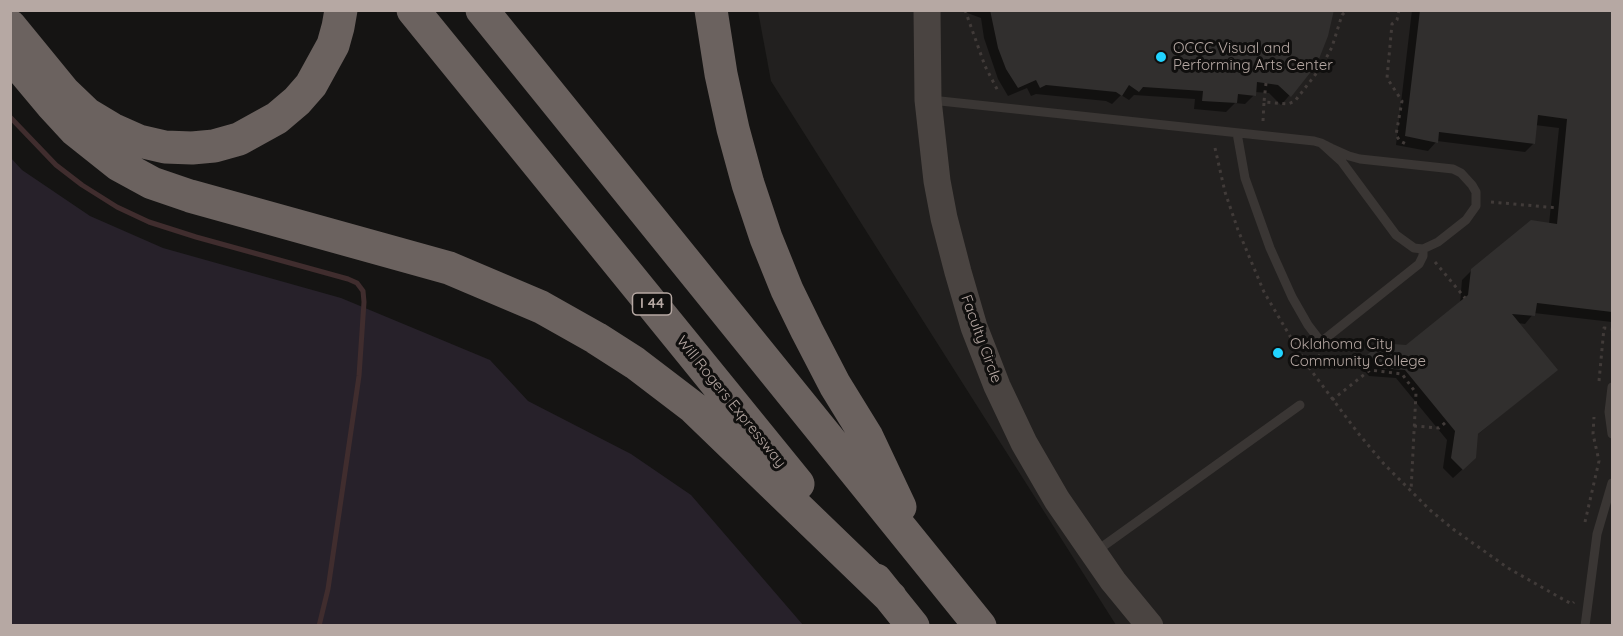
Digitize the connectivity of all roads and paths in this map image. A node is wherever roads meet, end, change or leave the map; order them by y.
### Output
1 (341, 10) edge
2 (413, 10) edge
3 (482, 10) edge
4 (711, 10) edge
5 (927, 10) edge
6 (965, 10) edge
7 (1347, 10) edge
8 (1399, 10) edge
9 (11, 32) edge
10 (1266, 83) dead end
11 (998, 91) dead end
12 (928, 100) junction
13 (1264, 102) junction
14 (1237, 133) junction
15 (1262, 135) junction
16 (1321, 144) junction
17 (1406, 144) dead end
18 (1215, 148) dead end
19 (1491, 202) dead end
20 (1558, 208) dead end
21 (1423, 249) junction
22 (1435, 262) dead end
23 (1465, 298) dead end
24 (1612, 329) edge
25 (1598, 387) dead end
26 (1612, 387) edge
27 (1332, 400) junction
28 (1300, 405) dead end
29 (1595, 410) dead end
30 (1447, 421) dead end
31 (1414, 426) junction
32 (1612, 434) edge
33 (1612, 483) edge
34 (1411, 491) junction
35 (1583, 528) dead end
36 (1093, 553) junction
37 (921, 554) junction
38 (891, 598) junction
39 (1575, 598) dead end
40 (913, 626) edge
41 (980, 626) edge
42 (1150, 626) edge
43 (1585, 626) edge

1 - 9 highway
2 - 38 highway, Will Rogers Expressway / I 44
3 - 37 highway
4 - 37 highway
5 - 12 street, Faculty Circle
6 - 11 path
7 - 13 path
8 - 17 path
9 - 38 highway
10 - 13 path
12 - 14 lane
12 - 36 street, Faculty Circle
13 - 15 path
14 - 15 lane
14 - 21 lane
15 - 16 lane
16 - 21 lane
16 - 21 lane
18 - 27 path
19 - 20 path
22 - 23 path
24 - 25 path
26 - 32 lane
27 - 31 path
27 - 34 path
28 - 36 lane
29 - 35 path
30 - 31 path
31 - 34 path
33 - 43 lane
34 - 39 path
36 - 42 street, Faculty Circle
37 - 41 highway
38 - 40 highway, Will Rogers Expressway / I 44

